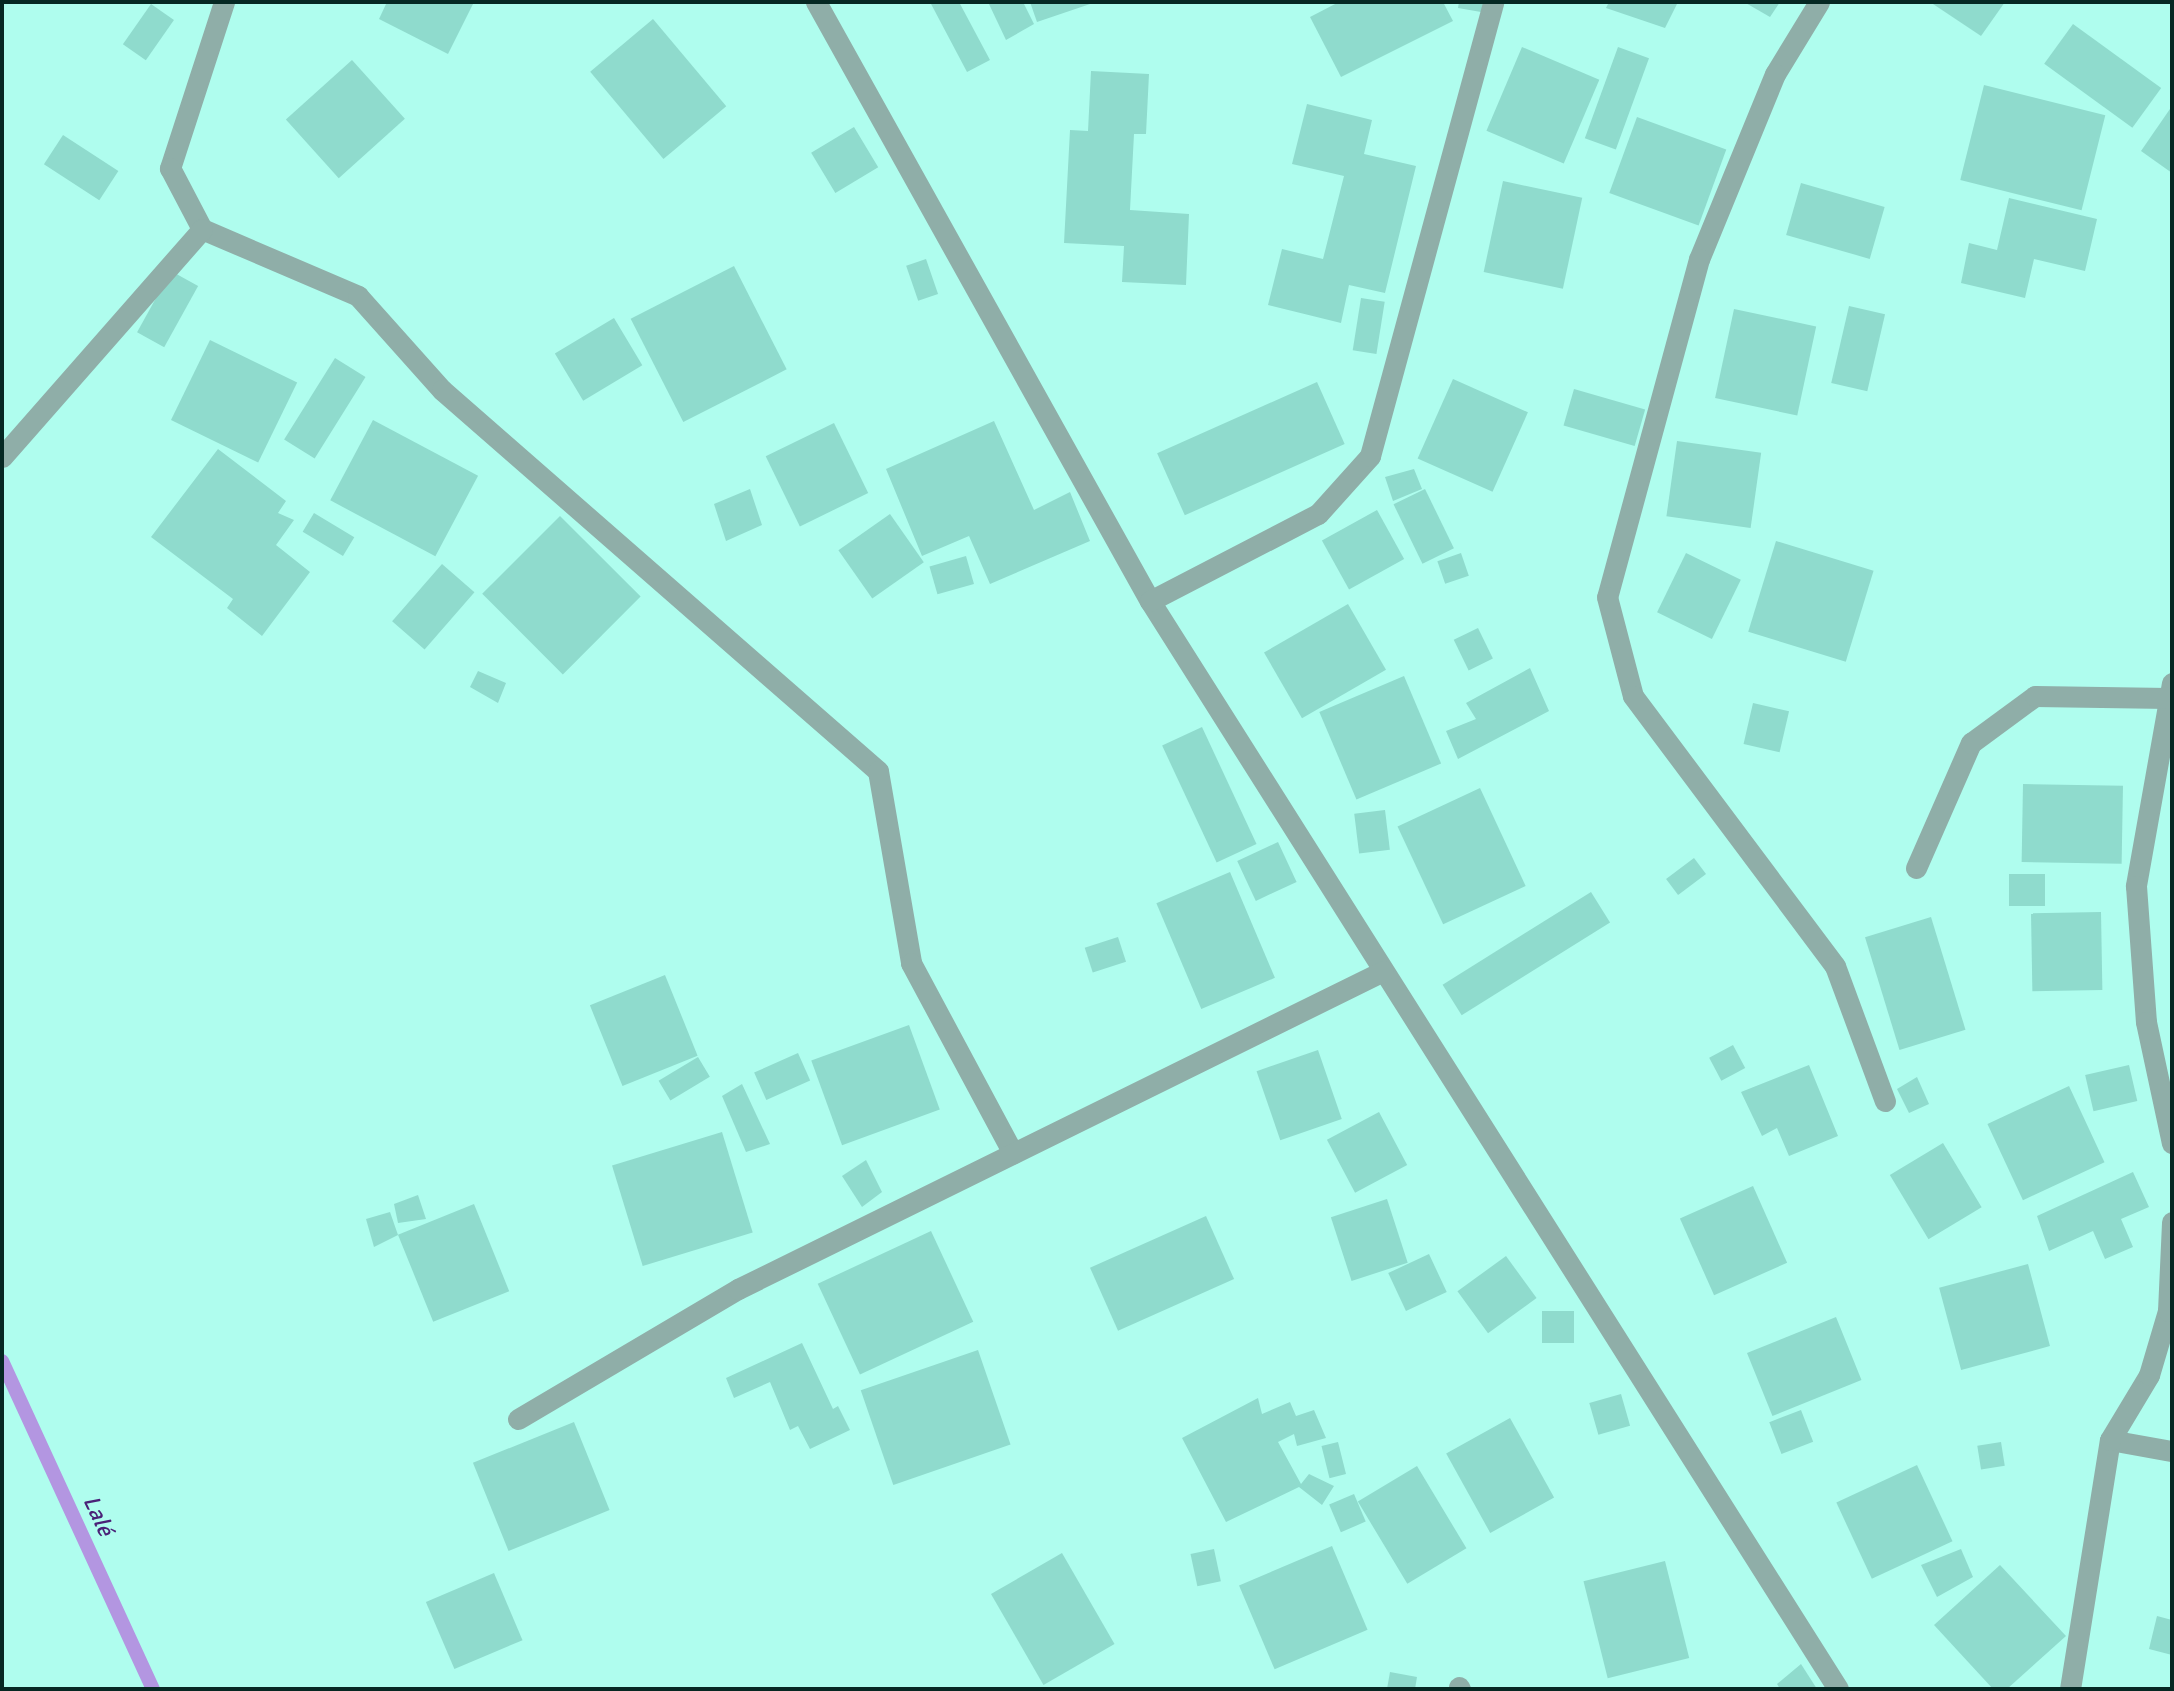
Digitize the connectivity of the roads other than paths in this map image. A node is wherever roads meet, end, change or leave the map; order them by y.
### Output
1 (224, 2) edge
2 (816, 2) edge
3 (1493, 2) edge
4 (1819, 2) edge
5 (202, 229) junction
6 (2, 457) edge
7 (1150, 601) junction
8 (2170, 690) edge
9 (1916, 868) dead end
10 (1383, 971) junction
11 (1885, 1101) dead end
12 (2172, 1143) edge
13 (1013, 1153) junction
14 (2172, 1223) edge
15 (518, 1419) dead end
16 (2110, 1440) junction
17 (2172, 1451) edge
18 (1838, 1689) edge
19 (2070, 1689) edge

1 - 5 street
2 - 7 street
3 - 7 street
4 - 11 street
5 - 6 street
5 - 13 street
7 - 10 street
8 - 9 street
8 - 12 street
10 - 13 street
10 - 18 street
13 - 15 street
14 - 16 street
16 - 17 street
16 - 19 street

